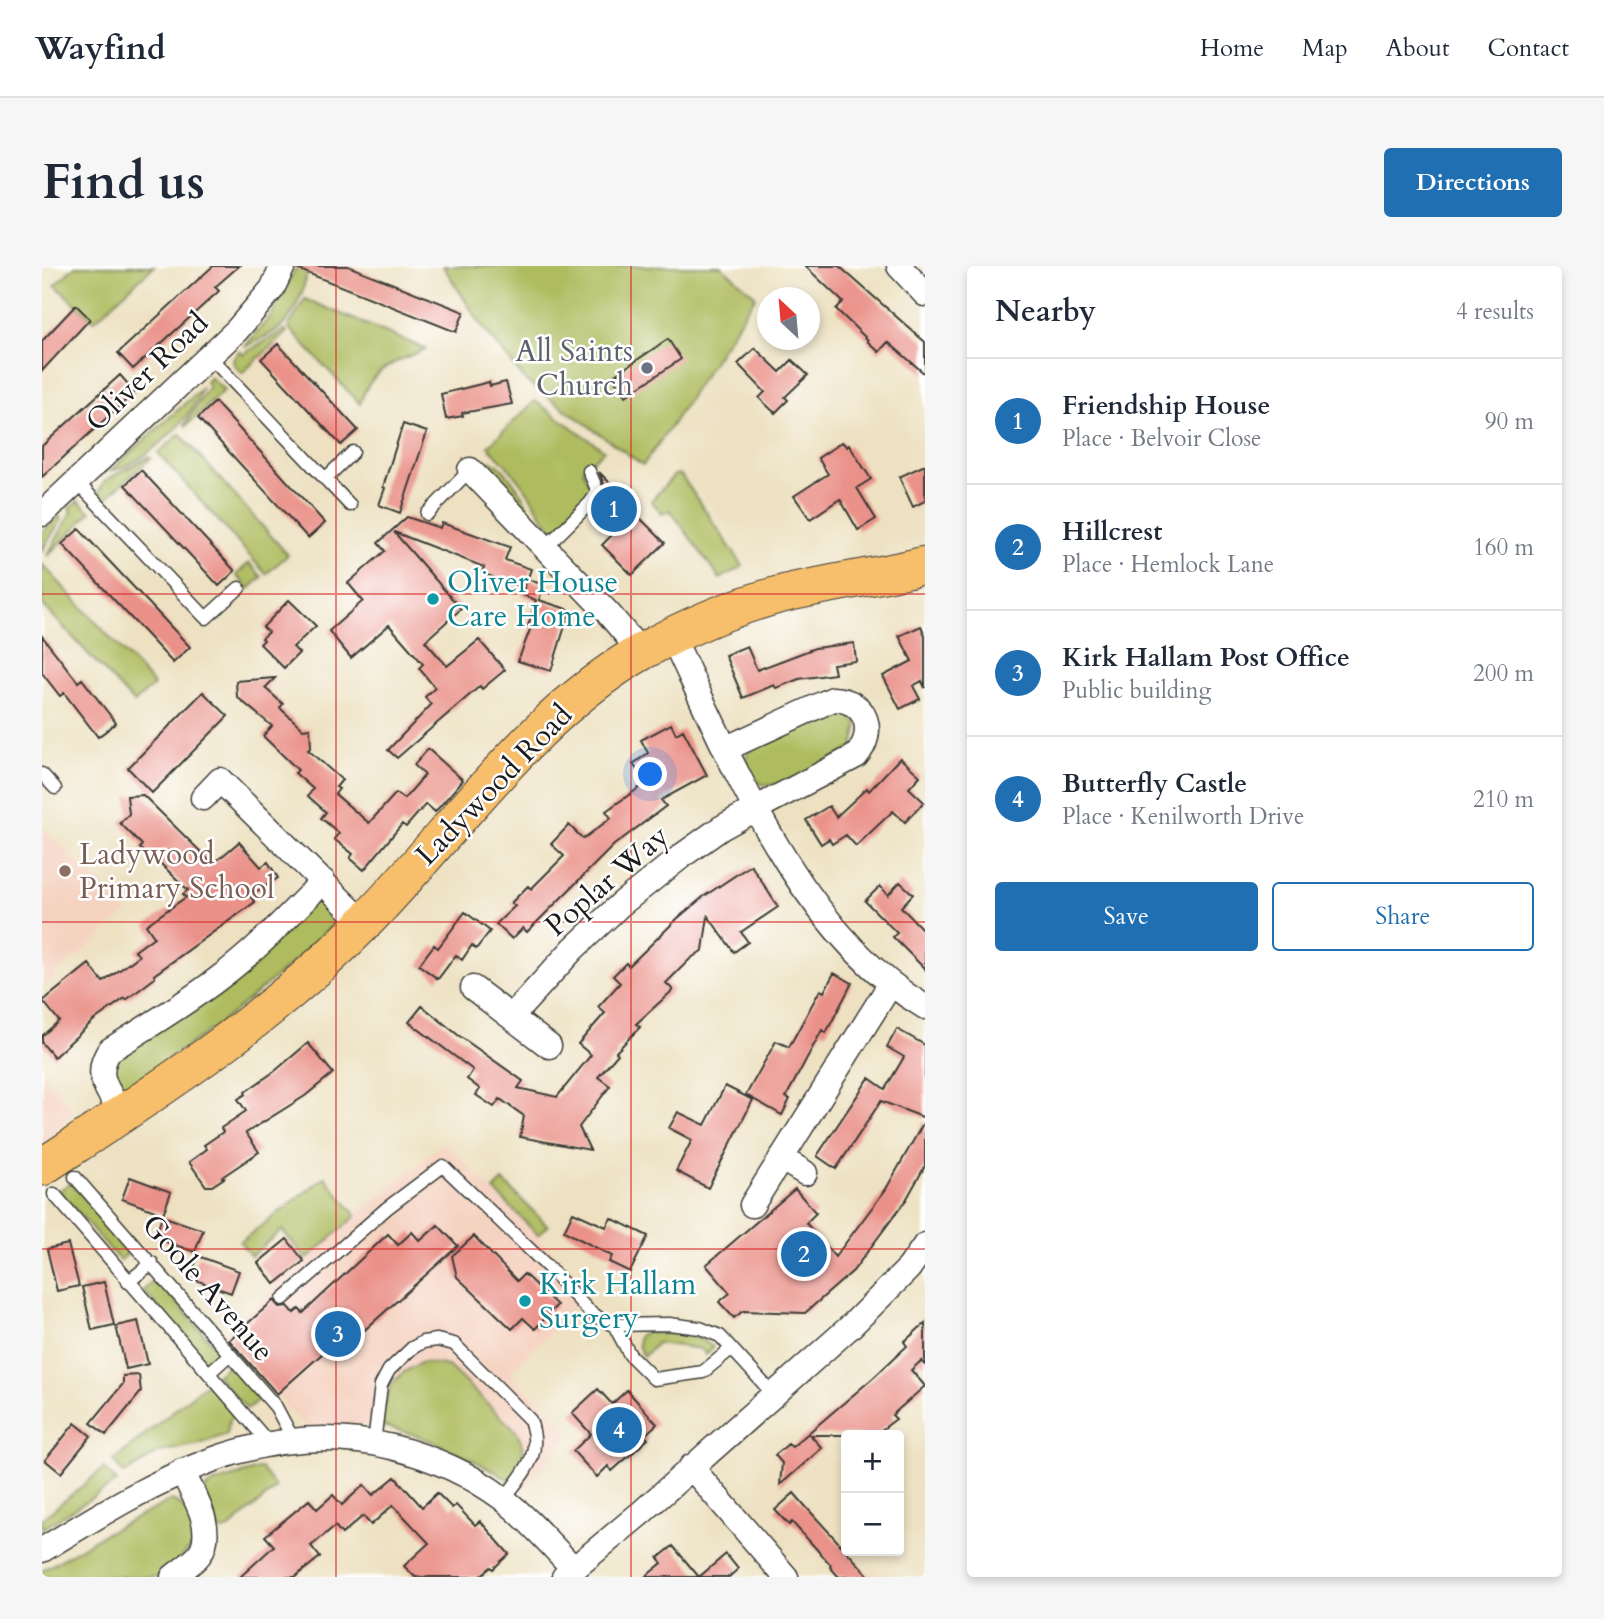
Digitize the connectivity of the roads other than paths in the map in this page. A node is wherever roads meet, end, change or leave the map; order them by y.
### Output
1 (283, 266) edge
2 (899, 266) edge
3 (925, 294) edge
4 (209, 356) junction
5 (353, 452) dead end
6 (470, 470) joint
7 (589, 471) dead end
8 (325, 479) junction
9 (77, 482) junction
10 (351, 505) dead end
11 (42, 514) edge
12 (427, 514) dead end
13 (545, 548) junction
14 (925, 565) edge
15 (239, 588) dead end
16 (657, 644) junction
17 (724, 749) junction
18 (42, 774) edge
19 (55, 788) dead end
20 (202, 798) dead end
21 (757, 808) junction
22 (323, 881) junction
23 (364, 923) junction
24 (890, 985) junction
25 (473, 988) dead end
26 (925, 1007) edge
27 (511, 1017) junction
28 (549, 1046) dead end
29 (122, 1114) junction
30 (782, 1158) junction
31 (805, 1173) dead end
32 (57, 1179) edge
33 (752, 1205) dead end
34 (925, 1245) edge
35 (152, 1263) junction
36 (128, 1282) junction
37 (283, 1298) dead end
38 (614, 1325) junction
39 (731, 1349) junction
40 (230, 1354) junction
41 (209, 1373) junction
42 (774, 1395) junction
43 (293, 1439) junction
44 (268, 1443) junction
45 (374, 1443) junction
46 (691, 1467) junction
47 (182, 1471) junction
48 (504, 1499) junction
49 (42, 1550) edge
50 (569, 1573) edge
51 (173, 1577) edge
52 (786, 1577) edge

1 - 4 street, Oliver Road
2 - 3 street
4 - 8 lane
4 - 9 street, Oliver Road
5 - 8 lane
6 - 12 lane
6 - 13 street
7 - 13 lane
8 - 10 lane
9 - 11 street, Oliver Road
9 - 15 lane
13 - 16 street
14 - 16 main road, Ladywood Road
16 - 17 street
16 - 23 main road, Ladywood Road
17 - 21 street
17 - 21 street, Poplar Way
18 - 19 lane
20 - 22 street
21 - 24 street
21 - 27 street, Poplar Way
22 - 23 street
22 - 29 street
23 - 29 main road, Ladywood Road
24 - 26 street
24 - 30 street
25 - 27 street
27 - 28 street
29 - 32 main road, Ladywood Road
30 - 31 street
30 - 33 street
32 - 35 lane, Goole Avenue
32 - 36 lane, Goole Avenue
34 - 42 street
35 - 36 lane
35 - 40 lane, Goole Avenue
36 - 41 lane, Goole Avenue
37 - 38 lane
38 - 39 lane
38 - 39 lane
39 - 42 lane
40 - 41 lane
40 - 43 lane, Goole Avenue
41 - 44 lane, Goole Avenue
42 - 46 street
43 - 44 street
43 - 45 street
44 - 47 street
45 - 48 street
45 - 48 lane
46 - 50 street
46 - 52 street
47 - 49 street
47 - 51 street
48 - 50 street

